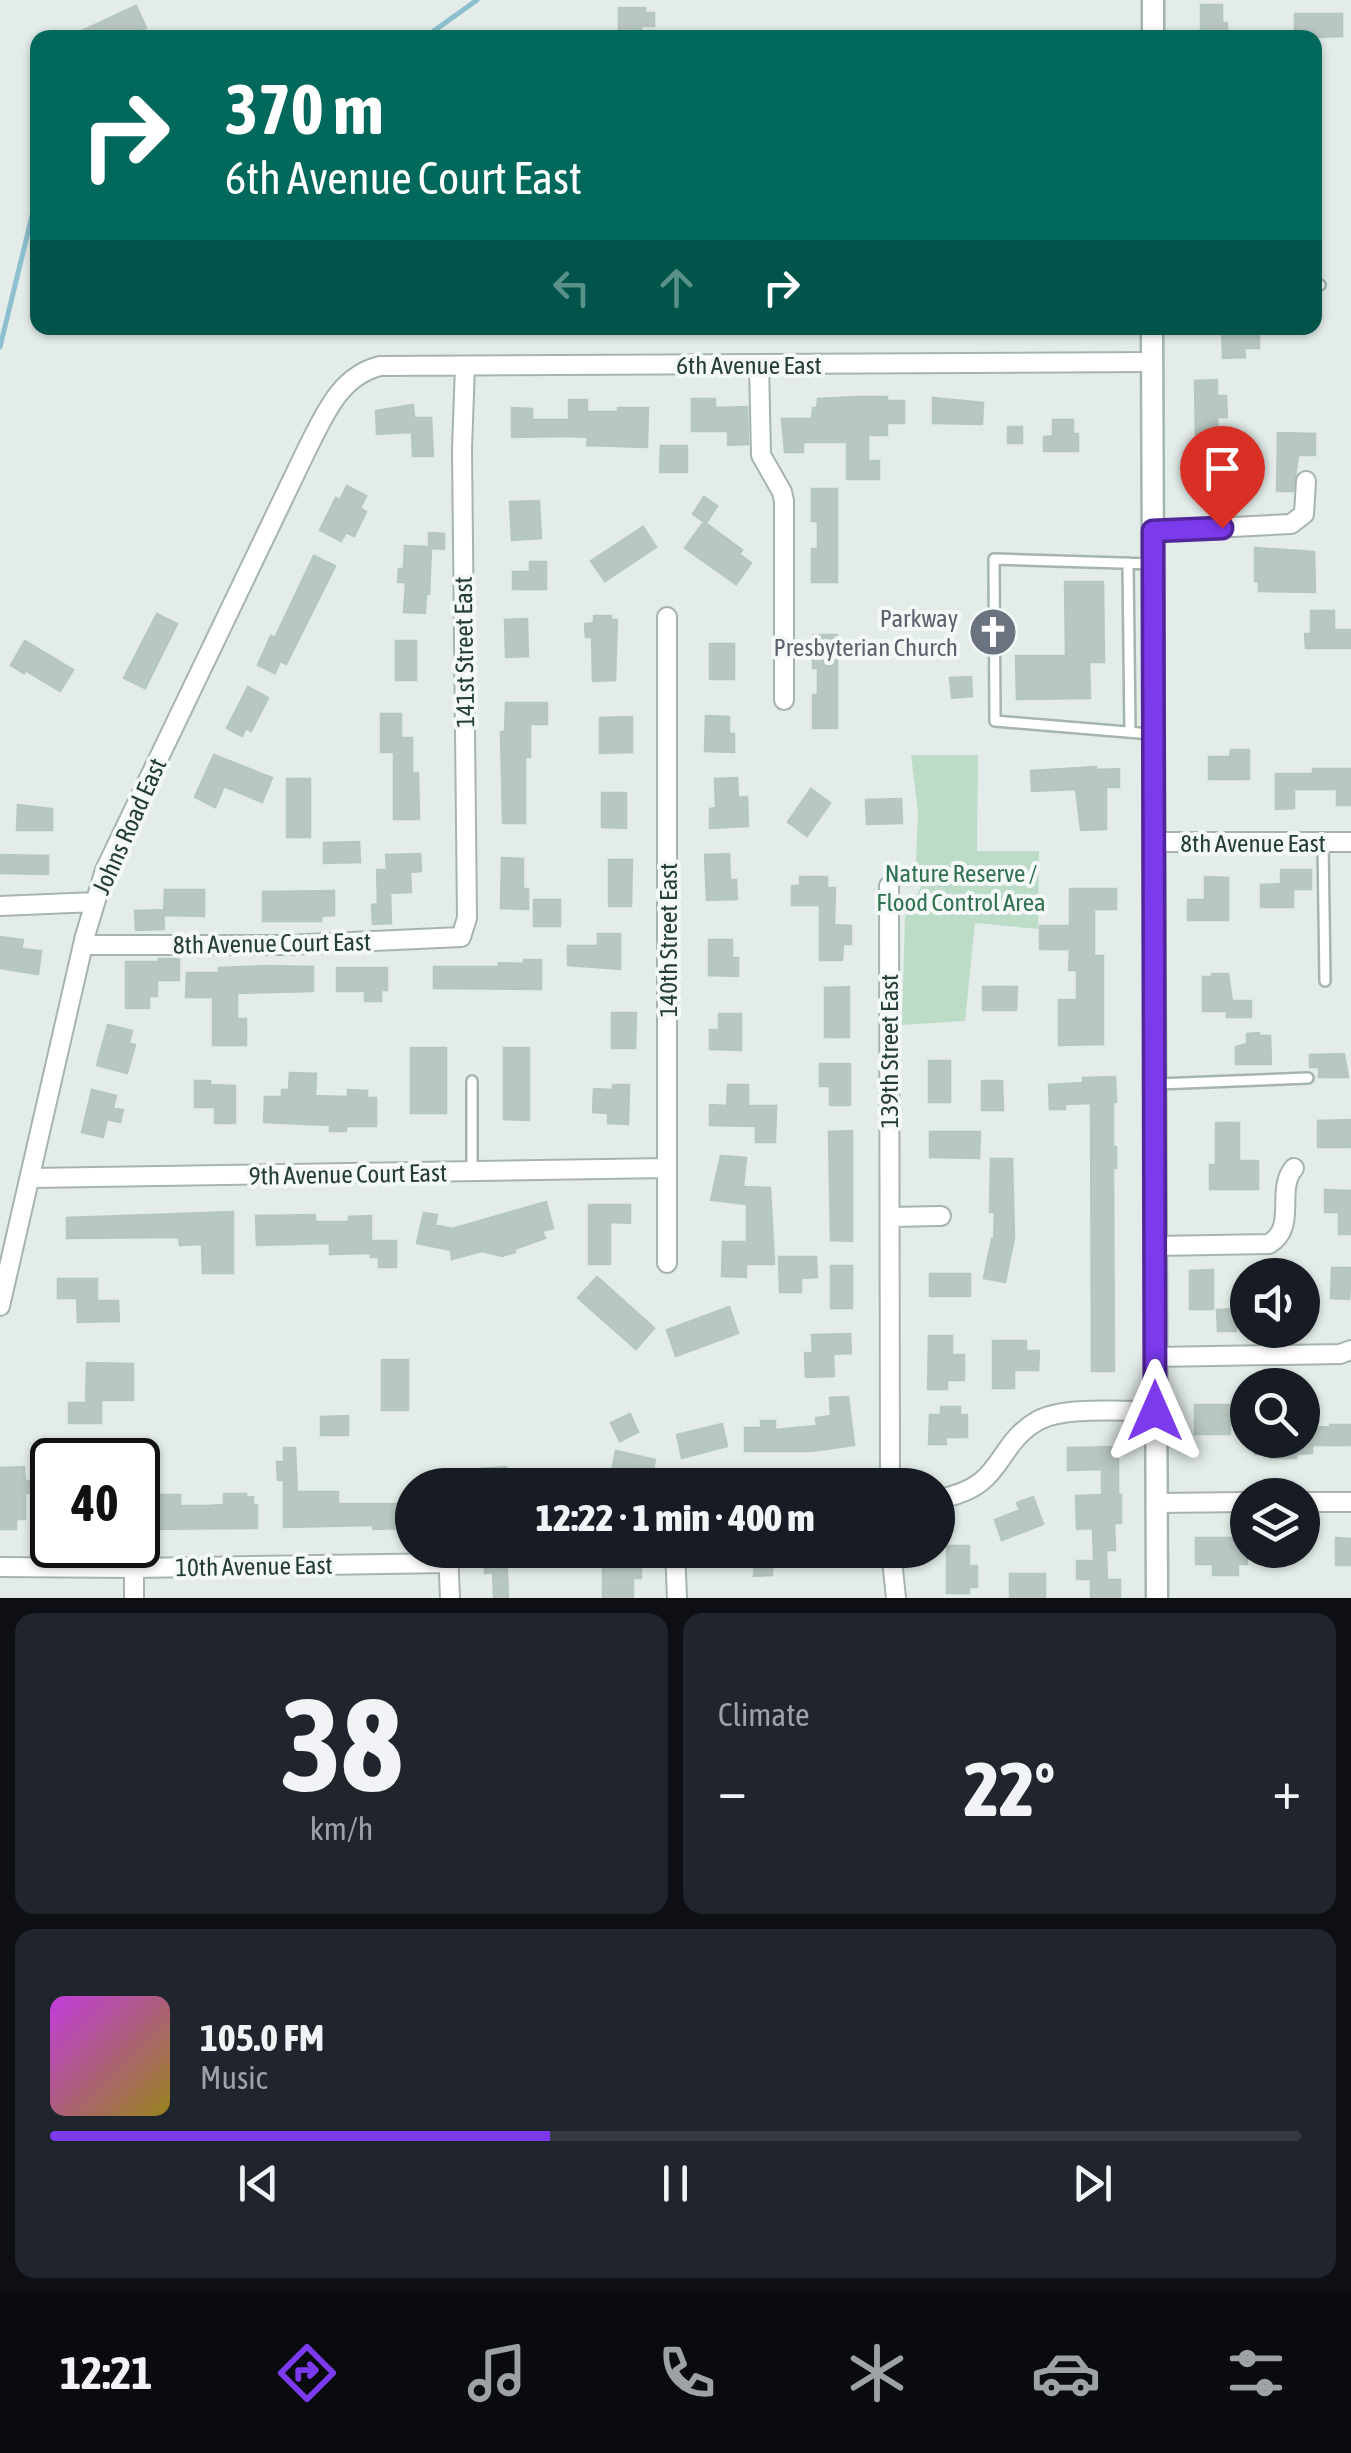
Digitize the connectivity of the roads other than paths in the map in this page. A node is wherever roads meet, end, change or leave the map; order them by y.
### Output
1 (1153, 0) edge
2 (1153, 30) edge
3 (1152, 335) edge
4 (1152, 362) junction
5 (758, 365) junction
6 (465, 366) junction
7 (349, 382) joint
8 (1306, 481) dead end
9 (1153, 531) junction
10 (1128, 563) junction
11 (1153, 564) junction
12 (667, 617) dead end
13 (784, 700) dead end
14 (1130, 732) junction
15 (1154, 734) junction
16 (1154, 842) junction
17 (1351, 842) edge
18 (1324, 843) junction
19 (889, 886) dead end
20 (95, 902) junction
21 (0, 906) edge
22 (461, 938) joint
23 (84, 944) junction
24 (1325, 981) dead end
25 (1308, 1078) dead end
26 (472, 1081) dead end
27 (1155, 1084) junction
28 (667, 1168) junction
29 (1294, 1168) dead end
30 (472, 1172) junction
31 (30, 1178) junction
32 (941, 1216) dead end
33 (890, 1217) junction
34 (8, 1237) edge
35 (1156, 1246) junction
36 (667, 1263) dead end
37 (0, 1306) edge
38 (1351, 1350) edge
39 (1156, 1357) junction
40 (1155, 1411) junction
41 (890, 1468) edge
42 (955, 1496) edge
43 (1157, 1502) junction
44 (1230, 1502) edge
45 (1320, 1502) edge
46 (1351, 1502) edge
47 (395, 1558) edge
48 (0, 1567) edge
49 (30, 1567) edge
50 (160, 1567) edge
51 (134, 1568) edge
52 (449, 1568) edge
53 (675, 1568) edge
54 (893, 1568) edge
55 (134, 1598) edge
56 (450, 1598) edge
57 (676, 1598) edge
58 (896, 1598) edge
59 (1157, 1598) edge

1 - 2 street
3 - 4 street
4 - 5 street, 6th Avenue East
4 - 9 street
5 - 6 street, 6th Avenue East
5 - 13 street
6 - 7 street, 6th Avenue East
6 - 22 street, 141st Street East
7 - 20 street, Johns Road East
8 - 9 street
9 - 11 street
10 - 11 lane
10 - 14 lane
10 - 14 lane
11 - 15 street
12 - 28 street, 140th Street East
14 - 15 lane
15 - 16 street
16 - 18 street, 8th Avenue East
16 - 27 street
17 - 18 street, 8th Avenue East
18 - 24 lane
19 - 33 street, 139th Street East
20 - 21 street
20 - 23 street, Johns Road East
22 - 23 street, 8th Avenue Court East
23 - 31 street, Johns Road East
25 - 27 lane
26 - 30 lane
27 - 35 street
28 - 30 street, 9th Avenue Court East
28 - 36 street, 140th Street East
29 - 35 street
30 - 31 street, 9th Avenue Court East
31 - 34 street, Johns Road East
32 - 33 street
33 - 41 street, 139th Street East
34 - 37 street, Johns Road East
35 - 39 street
38 - 39 street
39 - 40 street
40 - 42 street
40 - 43 street
43 - 44 street
43 - 59 street
45 - 46 street
47 - 50 street, 10th Avenue East
48 - 49 street, 10th Avenue East
51 - 55 street
52 - 56 street
53 - 57 street
54 - 58 street

